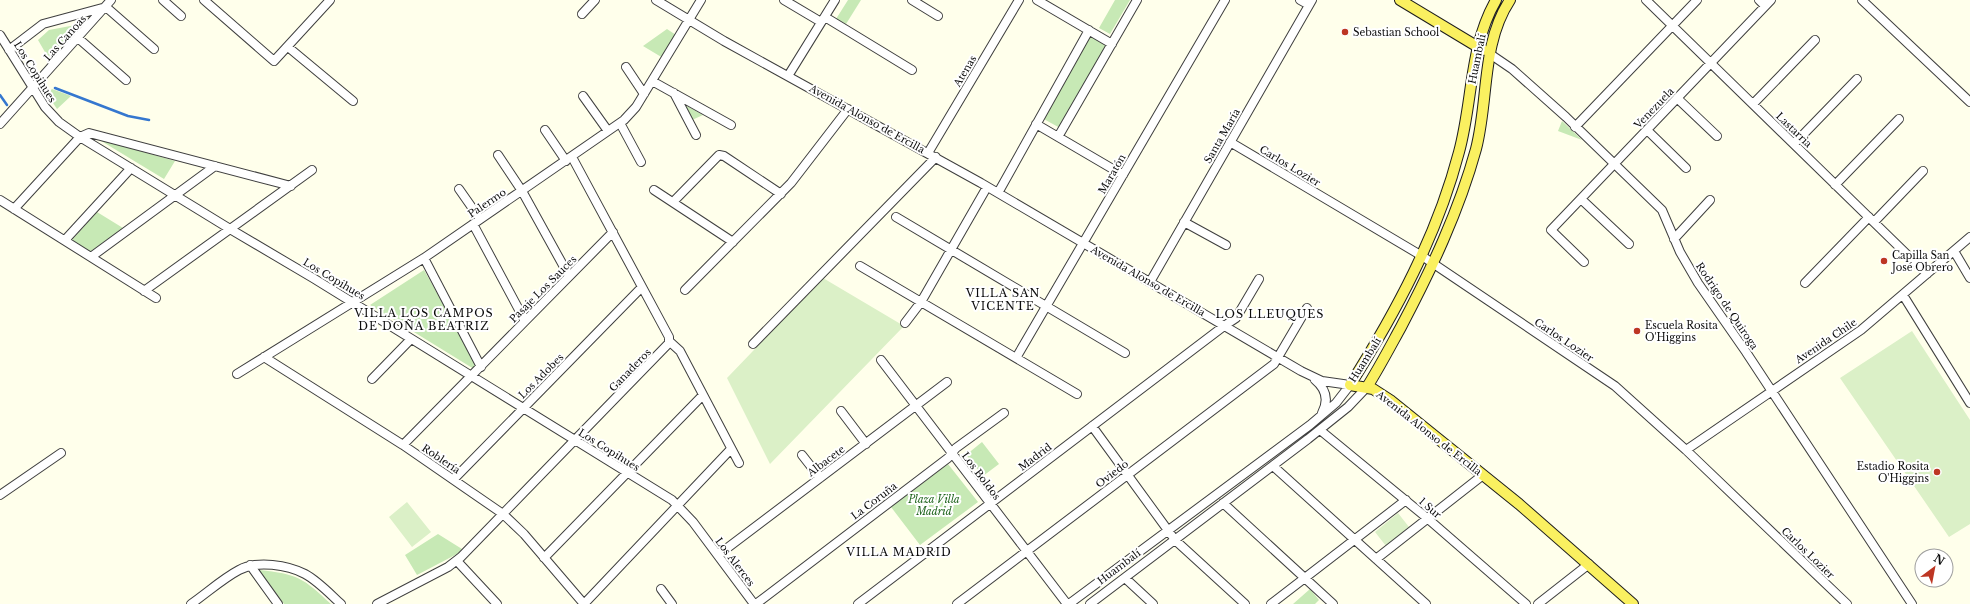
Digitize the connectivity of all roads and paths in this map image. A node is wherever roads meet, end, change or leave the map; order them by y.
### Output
1 (163, 0) edge
2 (204, 0) edge
3 (330, 0) edge
4 (595, 0) edge
5 (656, 0) edge
6 (701, 0) edge
7 (784, 0) edge
8 (835, 0) edge
9 (912, 0) edge
10 (1019, 0) edge
11 (1037, 0) edge
12 (1137, 0) edge
13 (1224, 0) edge
14 (1300, 0) edge
15 (1400, 0) edge
16 (1496, 0) edge
17 (1510, 0) edge
18 (1646, 0) edge
19 (1697, 0) edge
20 (1862, 0) edge
21 (107, 2) edge
22 (1311, 2) edge
23 (1765, 2) edge
24 (582, 14) dead end
25 (181, 16) dead end
26 (938, 16) dead end
27 (823, 19) junction
28 (688, 21) junction
29 (1672, 26) junction
30 (1089, 30) junction
31 (0, 35) edge
32 (78, 38) junction
33 (1815, 40) dead end
34 (1112, 44) junction
35 (288, 47) junction
36 (1477, 47) junction
37 (154, 49) dead end
38 (10, 50) junction
39 (1490, 54) junction
40 (1711, 63) junction
41 (626, 67) dead end
42 (912, 70) dead end
43 (788, 76) junction
44 (126, 80) dead end
45 (1857, 80) dead end
46 (652, 81) junction
47 (33, 89) junction
48 (644, 94) junction
49 (674, 94) junction
50 (583, 96) dead end
51 (1677, 98) junction
52 (354, 101) dead end
53 (1970, 102) edge
54 (1753, 104) junction
55 (848, 109) junction
56 (1899, 119) dead end
57 (620, 123) junction
58 (0, 124) edge
59 (1036, 124) junction
60 (731, 125) dead end
61 (1575, 127) junction
62 (545, 130) dead end
63 (1647, 130) junction
64 (608, 131) junction
65 (696, 135) dead end
66 (1718, 136) dead end
67 (80, 137) junction
68 (1058, 137) junction
69 (1230, 142) junction
70 (1794, 144) junction
71 (498, 155) dead end
72 (932, 155) junction
73 (569, 159) junction
74 (641, 162) dead end
75 (1615, 164) junction
76 (215, 166) junction
77 (131, 168) junction
78 (1686, 168) dead end
79 (312, 170) dead end
80 (1923, 171) dead end
81 (1123, 175) junction
82 (1835, 185) junction
83 (290, 186) junction
84 (987, 187) junction
85 (459, 189) dead end
86 (654, 190) dead end
87 (522, 191) junction
88 (781, 194) junction
89 (998, 194) junction
90 (175, 196) junction
91 (1581, 199) junction
92 (0, 200) edge
93 (1710, 200) dead end
94 (673, 202) junction
95 (14, 209) junction
96 (896, 217) dead end
97 (480, 219) junction
98 (1871, 220) junction
99 (1184, 222) junction
100 (472, 224) junction
101 (230, 230) junction
102 (613, 232) junction
103 (1970, 237) edge
104 (1674, 239) junction
105 (65, 240) junction
106 (733, 242) junction
107 (1083, 243) junction
108 (1629, 244) dead end
109 (1226, 245) dead end
110 (952, 250) junction
111 (1954, 251) junction
112 (1422, 256) junction
113 (91, 257) junction
114 (424, 258) junction
115 (1584, 262) dead end
116 (1433, 264) junction
117 (860, 266) dead end
118 (1927, 274) junction
119 (569, 276) junction
120 (1970, 278) edge
121 (1259, 279) dead end
122 (1150, 282) junction
123 (1805, 283) dead end
124 (642, 287) junction
125 (686, 290) dead end
126 (144, 291) junction
127 (1903, 295) junction
128 (156, 298) dead end
129 (352, 302) junction
130 (922, 302) junction
131 (1046, 306) junction
132 (1307, 308) dead end
133 (525, 321) junction
134 (905, 323) dead end
135 (1224, 326) junction
136 (411, 339) junction
137 (670, 341) junction
138 (753, 344) dead end
139 (1125, 353) dead end
140 (264, 357) junction
141 (1016, 358) junction
142 (1278, 358) junction
143 (881, 360) dead end
144 (481, 367) junction
145 (237, 374) dead end
146 (471, 376) junction
147 (1309, 376) junction
148 (372, 379) dead end
149 (947, 382) dead end
150 (1350, 385) junction
151 (1367, 387) junction
152 (1771, 391) junction
153 (1077, 394) dead end
154 (703, 395) junction
155 (1970, 403) edge
156 (916, 406) junction
157 (523, 408) junction
158 (841, 411) dead end
159 (1004, 413) dead end
160 (1318, 419) junction
161 (1092, 426) junction
162 (1320, 430) junction
163 (575, 441) junction
164 (866, 444) junction
165 (403, 445) junction
166 (731, 448) junction
167 (1686, 450) junction
168 (61, 453) dead end
169 (952, 454) junction
170 (802, 456) dead end
171 (739, 463) dead end
172 (1273, 466) junction
173 (627, 473) junction
174 (1127, 475) junction
175 (1483, 475) junction
176 (820, 478) junction
177 (454, 479) junction
178 (0, 494) edge
179 (1406, 500) junction
180 (1224, 503) junction
181 (990, 504) junction
182 (678, 505) junction
183 (503, 514) junction
184 (1427, 518) junction
185 (1168, 530) junction
186 (700, 532) joint
187 (1175, 540) junction
188 (1355, 540) junction
189 (1026, 552) junction
190 (718, 555) junction
191 (544, 558) junction
192 (1376, 559) junction
193 (457, 561) junction
194 (1588, 564) junction
195 (250, 565) junction
196 (1125, 578) junction
197 (1305, 578) junction
198 (661, 589) dead end
199 (201, 601) edge
200 (1422, 603) edge
201 (192, 604) edge
202 (278, 604) edge
203 (341, 604) edge
204 (377, 604) edge
205 (497, 604) edge
206 (584, 604) edge
207 (672, 604) edge
208 (755, 604) edge
209 (858, 604) edge
210 (957, 604) edge
211 (1068, 604) edge
212 (1090, 604) edge
213 (1153, 604) edge
214 (1245, 604) edge
215 (1272, 604) edge
216 (1333, 604) edge
217 (1526, 604) edge
218 (1538, 604) edge
219 (1633, 604) edge
220 (1847, 604) edge
221 (1912, 604) edge

1 - 25 street
2 - 35 street
3 - 35 street
4 - 24 street
5 - 28 street, Avenida Alonso de Ercilla
6 - 28 street, Palermo
7 - 27 street
8 - 27 street
9 - 26 street
10 - 72 street, Atenas
11 - 30 street
12 - 34 street
13 - 81 street, Maratón
14 - 22 street
15 - 36 main road
16 - 36 main road, Huambalí
17 - 39 main road, Huambalí
18 - 29 street, Lastarria
19 - 29 street
20 - 53 street
21 - 32 street, Las Canoas
21 - 37 street
21 - 38 street
22 - 69 street, Santa María
23 - 40 street, Venezuela
27 - 42 street
27 - 43 street
28 - 43 street, Avenida Alonso de Ercilla
28 - 46 street, Palermo
29 - 40 street, Lastarria
29 - 61 street
30 - 34 street
30 - 59 street
31 - 38 street, Los Copihues
32 - 44 street
32 - 47 street, Las Canoas
33 - 54 street
34 - 68 street
35 - 52 street
36 - 39 main road
36 - 112 main road, Huambalí
38 - 47 street, Los Copihues
39 - 61 street, Rodrigo de Quiroga
39 - 116 main road, Huambalí
40 - 51 street, Venezuela
40 - 54 street, Lastarria
41 - 48 street
43 - 55 street, Avenida Alonso de Ercilla
45 - 70 street
46 - 48 street, Palermo
46 - 49 street
47 - 58 street, Las Canoas
47 - 67 street, Los Copihues
48 - 57 street, Palermo
49 - 60 street
49 - 65 street
50 - 64 street
51 - 63 street, Venezuela
51 - 66 street
54 - 70 street, Lastarria
55 - 72 street, Avenida Alonso de Ercilla
55 - 88 street
56 - 82 street
57 - 64 street, Palermo
57 - 74 street
59 - 68 street
59 - 89 street
61 - 75 street, Rodrigo de Quiroga
62 - 73 street
63 - 75 street, Venezuela
63 - 78 street
64 - 73 street, Palermo
67 - 76 street
67 - 77 street, Los Copihues
67 - 95 street
68 - 81 street
69 - 99 street, Santa María
69 - 112 street, Carlos Lozier
70 - 82 street, Lastarria
71 - 87 street
72 - 84 street, Avenida Alonso de Ercilla
72 - 138 street, Atenas
73 - 87 street, Palermo
73 - 102 street
75 - 91 street, Venezuela
75 - 104 street, Rodrigo de Quiroga
76 - 83 street
76 - 90 street
77 - 90 street, Los Copihues
77 - 105 street
79 - 83 street
80 - 98 street
81 - 107 street, Maratón
82 - 98 street, Lastarria
83 - 101 street
84 - 89 street, Avenida Alonso de Ercilla
84 - 110 street
85 - 97 street
86 - 94 street
87 - 97 street, Palermo
87 - 119 street
88 - 94 street
88 - 106 street
89 - 107 street, Avenida Alonso de Ercilla
90 - 101 street, Los Copihues
90 - 113 street
91 - 108 street
91 - 115 street, Venezuela
92 - 95 street
93 - 104 street
94 - 106 street
95 - 105 street
96 - 110 street
97 - 100 street, Palermo
98 - 118 street, Lastarria
98 - 123 street
99 - 109 street
99 - 122 street, Santa María
100 - 114 street, Palermo
100 - 133 street
101 - 126 street
101 - 129 street, Los Copihues
102 - 119 street, Pasaje Los Sauces
102 - 124 street
103 - 111 street, Avenida Chile
104 - 152 street, Rodrigo de Quiroga
105 - 113 street
106 - 125 street
107 - 122 street, Avenida Alonso de Ercilla
107 - 131 street, Maratón
110 - 130 street
110 - 131 street
111 - 118 street, Avenida Chile
111 - 120 street
112 - 116 street, Carlos Lozier
112 - 150 main road, Huambalí
113 - 126 street
114 - 129 street, Palermo
114 - 144 street
116 - 151 main road, Huambalí
116 - 167 street, Carlos Lozier
117 - 130 street
118 - 127 street, Avenida Chile
119 - 133 street, Pasaje Los Sauces
121 - 135 street, Madrid
122 - 135 street, Avenida Alonso de Ercilla
124 - 137 street
124 - 157 street, Los Adobes
126 - 128 street
127 - 152 street, Avenida Chile
127 - 155 street
129 - 136 street, Los Copihues
129 - 140 street, Palermo
130 - 134 street
130 - 141 street
131 - 139 street
131 - 141 street, Maratón
132 - 142 street, Oviedo
133 - 144 street, Pasaje Los Sauces
135 - 142 street, Avenida Alonso de Ercilla
135 - 161 street, Madrid
136 - 146 street, Los Copihues
136 - 148 street
137 - 154 street
137 - 163 street, Ganaderos
140 - 145 street, Palermo
140 - 165 street, Roblería
141 - 153 street
142 - 147 street, Avenida Alonso de Ercilla
142 - 174 street, Oviedo
143 - 156 street, Los Boldos
144 - 146 street, Pasaje Los Sauces
146 - 157 street, Los Copihues
146 - 165 street, Pasaje Los Sauces
147 - 150 street, Avenida Alonso de Ercilla
147 - 160 street
149 - 156 street, Albacete
150 - 151 main road, Avenida Alonso de Ercilla
150 - 160 street, Huambalí
151 - 162 street, Huambalí
151 - 175 main road, Avenida Alonso de Ercilla
152 - 167 street, Avenida Chile
152 - 221 street, Rodrigo de Quiroga
154 - 166 street
154 - 173 street
156 - 164 street, Albacete
156 - 169 street, Los Boldos
157 - 163 street, Los Copihues
157 - 177 street, Los Adobes
158 - 164 street
159 - 169 street, La Coruña
160 - 185 street, Huambalí
161 - 174 street
161 - 181 street, Madrid
162 - 172 street, Huambalí
162 - 179 street, 1 Sur
163 - 173 street, Los Copihues
163 - 183 street, Ganaderos
164 - 176 street, Albacete
165 - 177 street, Roblería
166 - 171 street
166 - 182 street
167 - 220 street, Carlos Lozier
168 - 178 street
169 - 181 street, Los Boldos
169 - 208 street, La Coruña
170 - 176 street
172 - 180 street, Huambalí
172 - 188 street
173 - 182 street, Los Copihues
173 - 191 street
174 - 185 street
174 - 189 street, Oviedo
175 - 184 street
175 - 194 main road, Avenida Alonso de Ercilla
176 - 190 street, Albacete
177 - 183 street, Roblería
179 - 184 street, 1 Sur
179 - 188 street
180 - 187 street, Huambalí
180 - 197 street
181 - 189 street, Los Boldos
181 - 209 street, Madrid
182 - 186 street, Los Copihues
182 - 206 street
183 - 191 street, Roblería
183 - 193 street, Ganaderos
184 - 192 street
184 - 217 street, 1 Sur
185 - 187 street
185 - 211 street, Huambalí
186 - 190 street, Los Alerces
187 - 196 street, Huambalí
187 - 214 street
188 - 192 street
188 - 197 street
189 - 210 street, Oviedo
189 - 211 street, Los Boldos
190 - 208 street, Los Alerces
191 - 206 street, Roblería
192 - 200 street
193 - 204 street, Ganaderos
193 - 205 street
194 - 218 street
194 - 219 main road, Avenida Alonso de Ercilla
195 - 199 street
195 - 202 street
195 - 203 street
196 - 212 street, Huambalí
196 - 213 street
197 - 215 street
197 - 216 street
198 - 207 street
199 - 201 street

